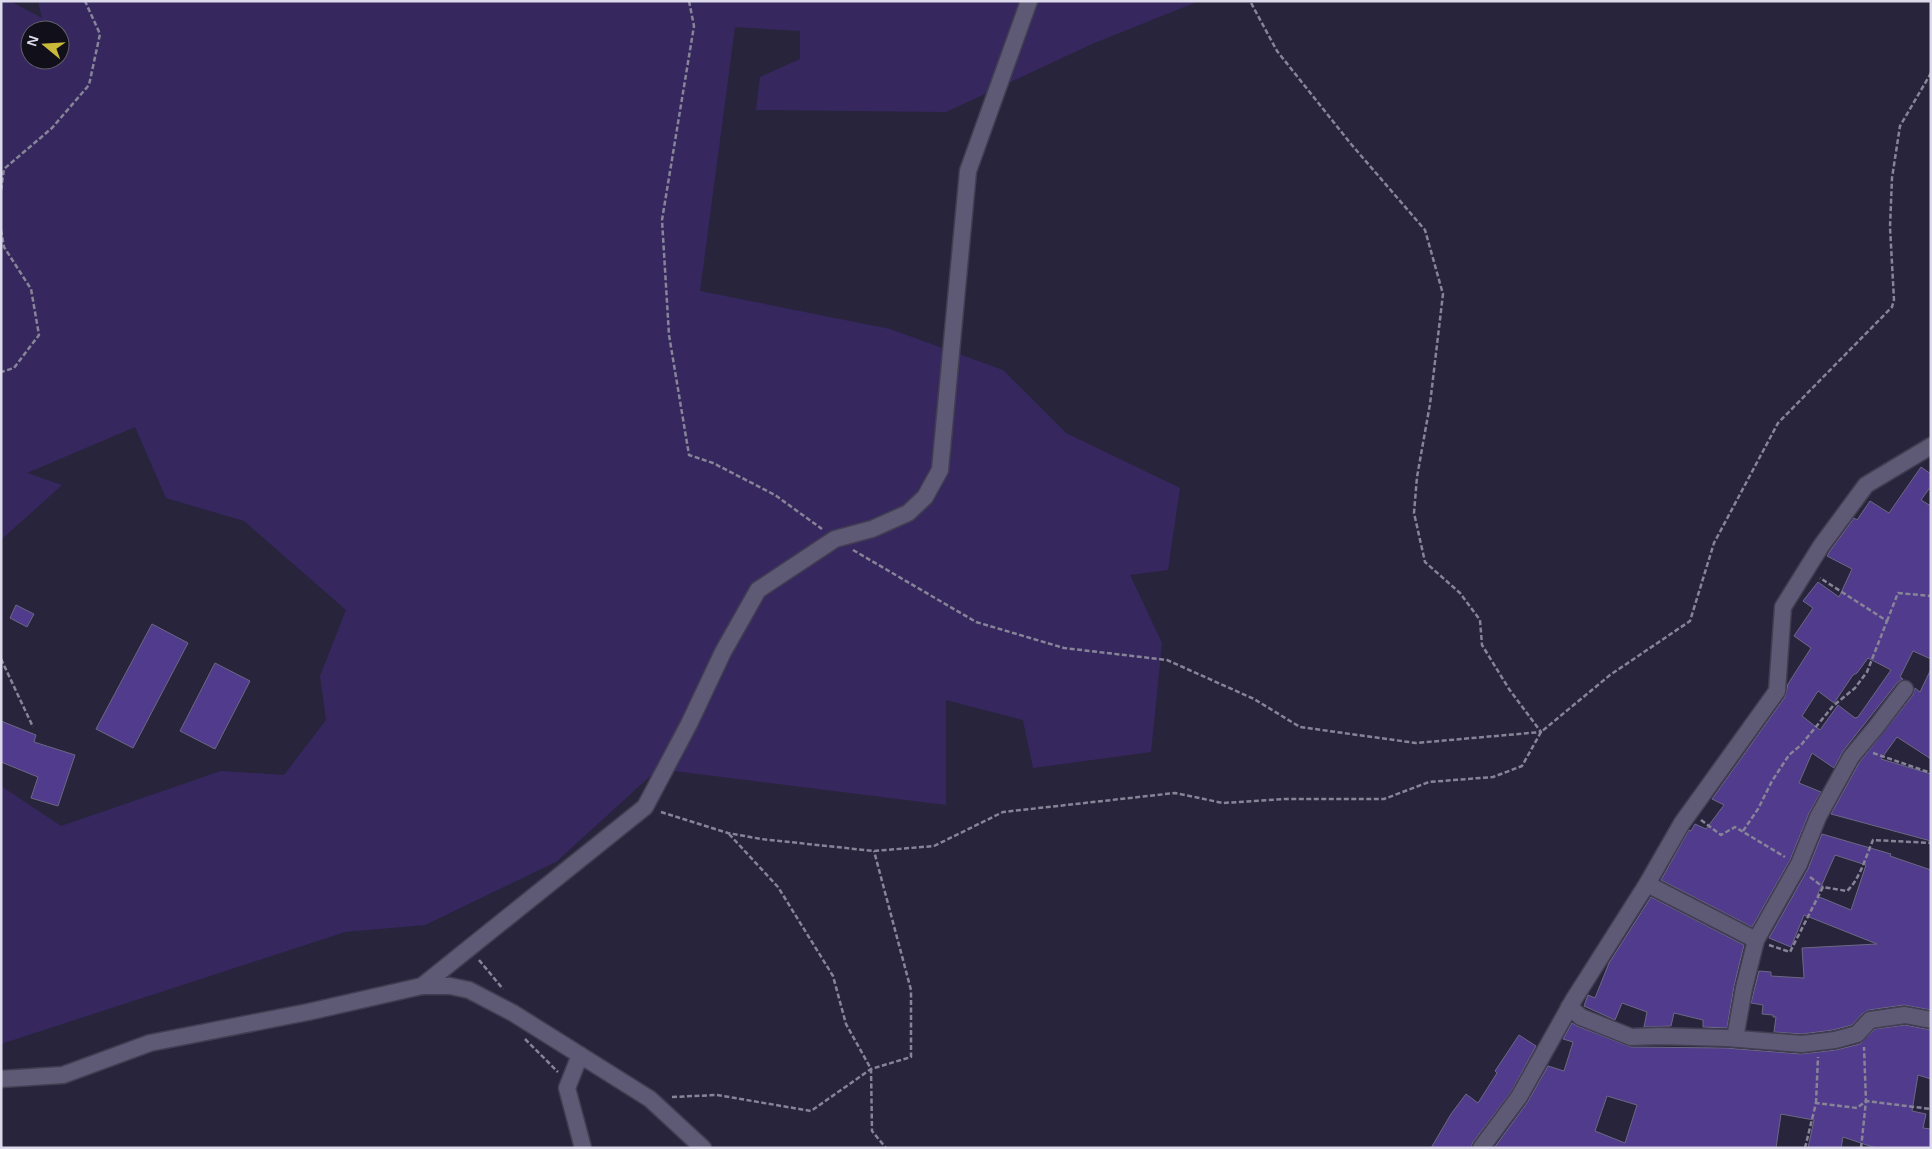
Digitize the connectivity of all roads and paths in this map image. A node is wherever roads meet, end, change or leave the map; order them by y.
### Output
1 (86, 1) edge
2 (689, 1) edge
3 (1029, 1) edge
4 (1250, 1) edge
5 (1931, 73) edge
6 (1, 190) edge
7 (1, 230) edge
8 (1, 372) edge
9 (1931, 446) edge
10 (834, 538) junction
11 (1806, 569) junction
12 (1931, 596) edge
13 (1887, 621) junction
14 (1, 659) edge
15 (1905, 689) dead end
16 (33, 727) dead end
17 (1541, 732) junction
18 (1860, 746) junction
19 (1931, 773) edge
20 (645, 806) junction
21 (1691, 811) junction
22 (1743, 831) junction
23 (728, 833) junction
24 (1931, 843) edge
25 (874, 851) junction
26 (1798, 864) junction
27 (1648, 884) junction
28 (1823, 887) junction
29 (1756, 940) junction
30 (422, 986) junction
31 (1570, 1007) junction
32 (1931, 1020) edge
33 (1863, 1028) junction
34 (1735, 1038) junction
35 (1818, 1042) junction
36 (580, 1055) junction
37 (871, 1069) junction
38 (1, 1079) edge
39 (650, 1099) junction
40 (1866, 1101) junction
41 (1816, 1103) junction
42 (1931, 1109) edge
43 (583, 1148) edge
44 (703, 1148) edge
45 (886, 1148) edge
46 (1481, 1148) edge
47 (1805, 1148) edge
48 (1861, 1148) edge

1 - 6 path
2 - 10 path
3 - 10 street
4 - 17 path
5 - 17 path
7 - 8 path
9 - 11 street
10 - 17 path
10 - 20 street
11 - 13 path
11 - 21 street
12 - 13 path
13 - 22 path
14 - 16 path
15 - 18 street
17 - 25 path
18 - 19 path
18 - 26 street
20 - 23 path
20 - 30 street
21 - 22 path
21 - 27 street
22 - 26 path
23 - 25 path
23 - 37 path
24 - 28 path
25 - 37 path
26 - 28 path
26 - 29 street
27 - 29 street
27 - 31 street
28 - 29 path
29 - 34 street
30 - 36 street
30 - 38 street
31 - 34 street
31 - 46 street
32 - 33 street
33 - 35 street
33 - 40 path
34 - 35 street
35 - 41 path
36 - 39 street
36 - 43 street
37 - 39 path
37 - 45 path
39 - 44 street
40 - 41 path
40 - 42 path
40 - 48 path
41 - 47 path

